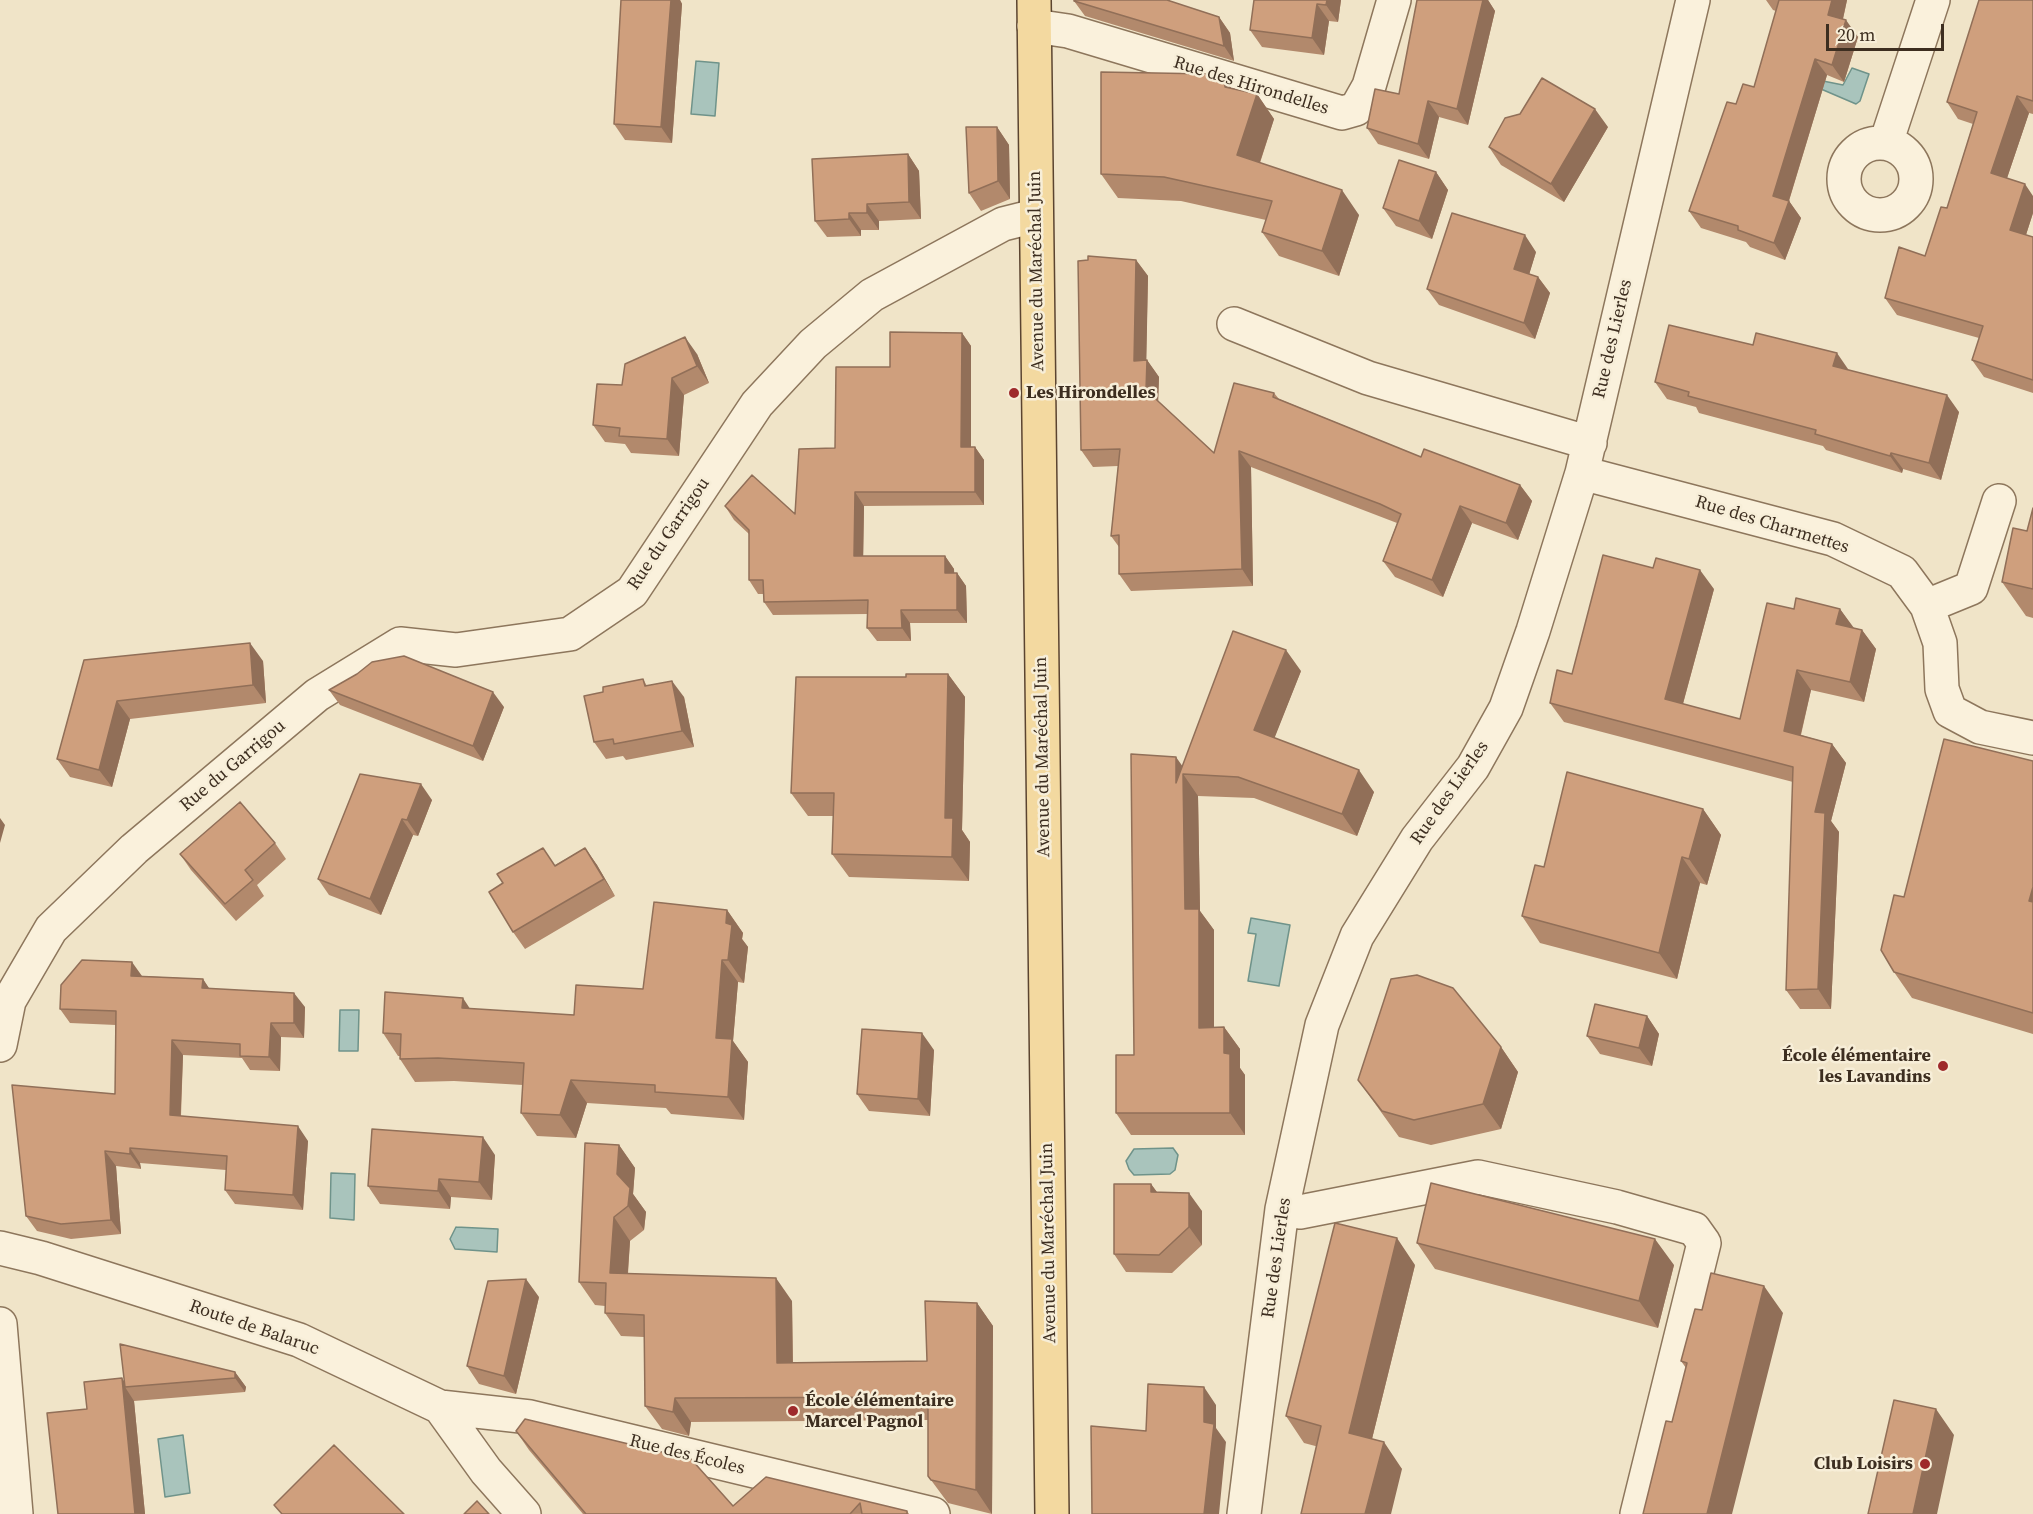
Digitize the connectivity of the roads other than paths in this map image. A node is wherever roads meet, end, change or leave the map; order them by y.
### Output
1 (1394, 0) edge
2 (1693, 0) edge
3 (1933, 0) edge
4 (1034, 13) edge
5 (1886, 143) dead end
6 (1035, 216) junction
7 (1234, 324) dead end
8 (1586, 458) junction
9 (2000, 501) dead end
10 (1927, 606) junction
11 (2033, 738) edge
12 (0, 1045) edge
13 (1282, 1209) junction
14 (0, 1248) edge
15 (0, 1323) edge
16 (440, 1407) junction
17 (16, 1514) edge
18 (524, 1514) edge
19 (933, 1514) edge
20 (1052, 1514) edge
21 (1244, 1514) edge
22 (1637, 1514) edge

1 - 4 street, Rue des Hirondelles
2 - 8 street, Rue des Lierles
3 - 5 street
4 - 6 main road, Avenue du Maréchal Juin
6 - 12 street, Rue du Garrigou
6 - 20 main road, Avenue du Maréchal Juin
7 - 8 street, Rue des Charmettes
8 - 10 street, Rue des Charmettes
8 - 13 street, Rue des Lierles
9 - 10 street
10 - 11 street, Rue des Charmettes
13 - 21 street, Rue des Lierles
13 - 22 street
14 - 16 street, Route de Balaruc
15 - 17 street
16 - 18 street, Route de Balaruc
16 - 19 street, Rue des Écoles

